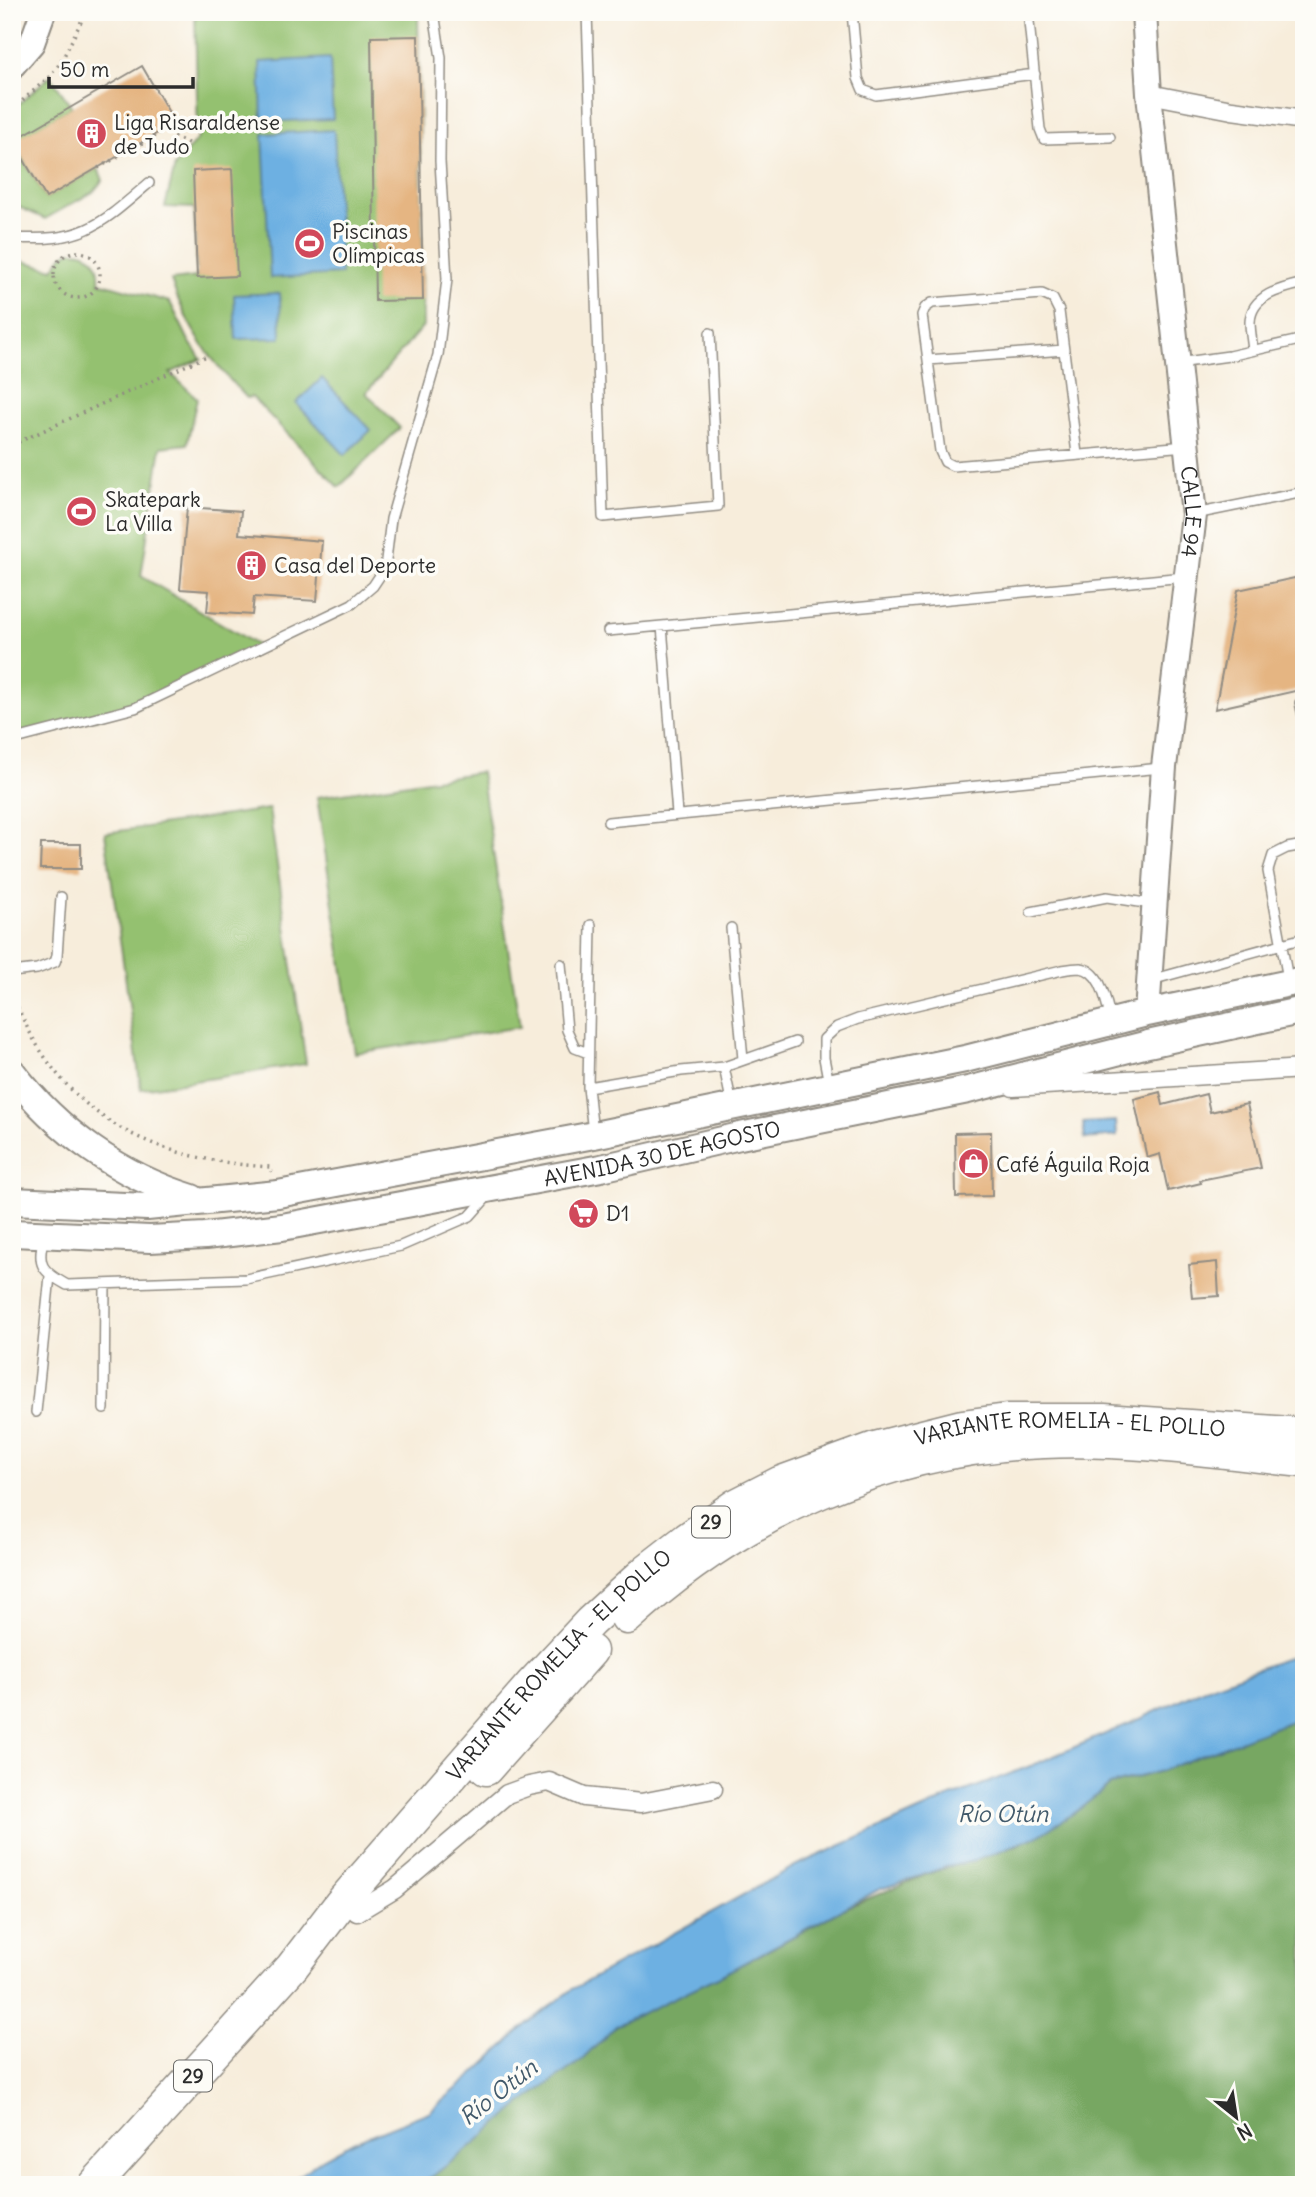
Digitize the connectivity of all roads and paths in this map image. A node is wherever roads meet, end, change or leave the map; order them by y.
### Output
1 (43, 12) edge
2 (86, 12) edge
3 (434, 12) edge
4 (587, 12) edge
5 (852, 12) edge
6 (1028, 12) edge
7 (1144, 12) edge
8 (12, 66) edge
9 (1035, 74) junction
10 (1149, 94) junction
11 (12, 110) edge
12 (1304, 120) edge
13 (1110, 137) dead end
14 (192, 145) dead end
15 (98, 168) dead end
16 (149, 183) dead end
17 (12, 238) edge
18 (54, 269) joint
19 (1304, 283) edge
20 (710, 333) dead end
21 (1304, 339) edge
22 (1064, 349) junction
23 (1253, 350) junction
24 (209, 355) dead end
25 (928, 360) junction
26 (1176, 363) junction
27 (12, 445) edge
28 (1186, 446) junction
29 (1077, 454) junction
30 (1304, 492) edge
31 (1194, 515) junction
32 (1187, 577) junction
33 (662, 626) junction
34 (608, 631) dead end
35 (1300, 704) dead end
36 (1304, 720) edge
37 (12, 740) edge
38 (1164, 768) junction
39 (677, 814) junction
40 (608, 822) dead end
41 (1304, 845) edge
42 (61, 897) dead end
43 (1154, 905) junction
44 (1031, 912) dead end
45 (591, 925) dead end
46 (731, 928) dead end
47 (1304, 938) edge
48 (1280, 945) junction
49 (561, 964) dead end
50 (12, 972) edge
51 (1149, 980) junction
52 (1296, 982) edge
53 (12, 994) edge
54 (1304, 1010) edge
55 (1147, 1013) junction
56 (1111, 1022) junction
57 (795, 1042) dead end
58 (588, 1053) junction
59 (743, 1059) junction
60 (724, 1067) junction
61 (1304, 1069) edge
62 (12, 1072) edge
63 (830, 1086) junction
64 (588, 1087) junction
65 (968, 1090) junction
66 (733, 1106) junction
67 (594, 1135) junction
68 (495, 1188) junction
69 (278, 1194) junction
70 (15, 1201) edge
71 (204, 1202) junction
72 (14, 1233) edge
73 (44, 1235) junction
74 (50, 1276) junction
75 (105, 1284) junction
76 (104, 1409) dead end
77 (36, 1412) dead end
78 (1304, 1434) edge
79 (1304, 1461) edge
80 (713, 1789) dead end
81 (356, 1913) junction
82 (292, 1967) junction
83 (94, 2185) edge

1 - 8 street
2 - 11 path
3 - 37 lane
4 - 20 lane
5 - 9 lane
6 - 9 lane
7 - 10 street, CALLE 94
9 - 13 lane
10 - 12 street
10 - 26 street, CALLE 94
14 - 15 path
16 - 17 lane
18 - 18 path
19 - 23 lane
21 - 23 lane
22 - 25 lane
22 - 25 lane
22 - 29 lane
23 - 26 lane
24 - 27 path
25 - 29 lane
26 - 28 street, CALLE 94
28 - 29 lane
28 - 31 street, CALLE 94
30 - 31 lane
31 - 32 street, CALLE 94
32 - 33 lane
32 - 38 street, CALLE 94
33 - 34 lane
33 - 39 lane
35 - 36 lane
38 - 39 lane
38 - 43 street, CALLE 94
39 - 40 lane
41 - 48 lane
42 - 50 lane
43 - 44 lane
43 - 51 street, CALLE 94
45 - 58 lane
46 - 59 lane
47 - 48 lane
48 - 51 lane
48 - 52 lane
49 - 58 lane
51 - 55 street, CALLE 94
52 - 55 main road, AVENIDA 30 DE AGOSTO
53 - 69 path
54 - 65 main road, AVENIDA 30 DE AGOSTO
55 - 56 main road, AVENIDA 30 DE AGOSTO
56 - 63 main road, AVENIDA 30 DE AGOSTO
56 - 63 lane
57 - 59 lane
58 - 64 lane
59 - 60 lane
60 - 64 lane
60 - 66 lane
61 - 65 street
62 - 71 main road
63 - 66 main road, AVENIDA 30 DE AGOSTO
64 - 67 lane
65 - 68 main road, AVENIDA 30 DE AGOSTO
66 - 67 main road, AVENIDA 30 DE AGOSTO
67 - 69 main road, AVENIDA 30 DE AGOSTO
68 - 73 main road, AVENIDA 30 DE AGOSTO
68 - 75 lane
69 - 71 main road, AVENIDA 30 DE AGOSTO
70 - 71 main road, AVENIDA 30 DE AGOSTO
72 - 73 main road, AVENIDA 30 DE AGOSTO
73 - 74 lane
74 - 75 lane
74 - 77 lane
75 - 76 lane
78 - 82 highway, VARIANTE ROMELIA - EL POLLO / 29
79 - 81 highway, VARIANTE ROMELIA - EL POLLO / 29
80 - 81 street
81 - 82 highway, VARIANTE ROMELIA - EL POLLO / 29
82 - 83 highway, VARIANTE ROMELIA - EL POLLO / 29

